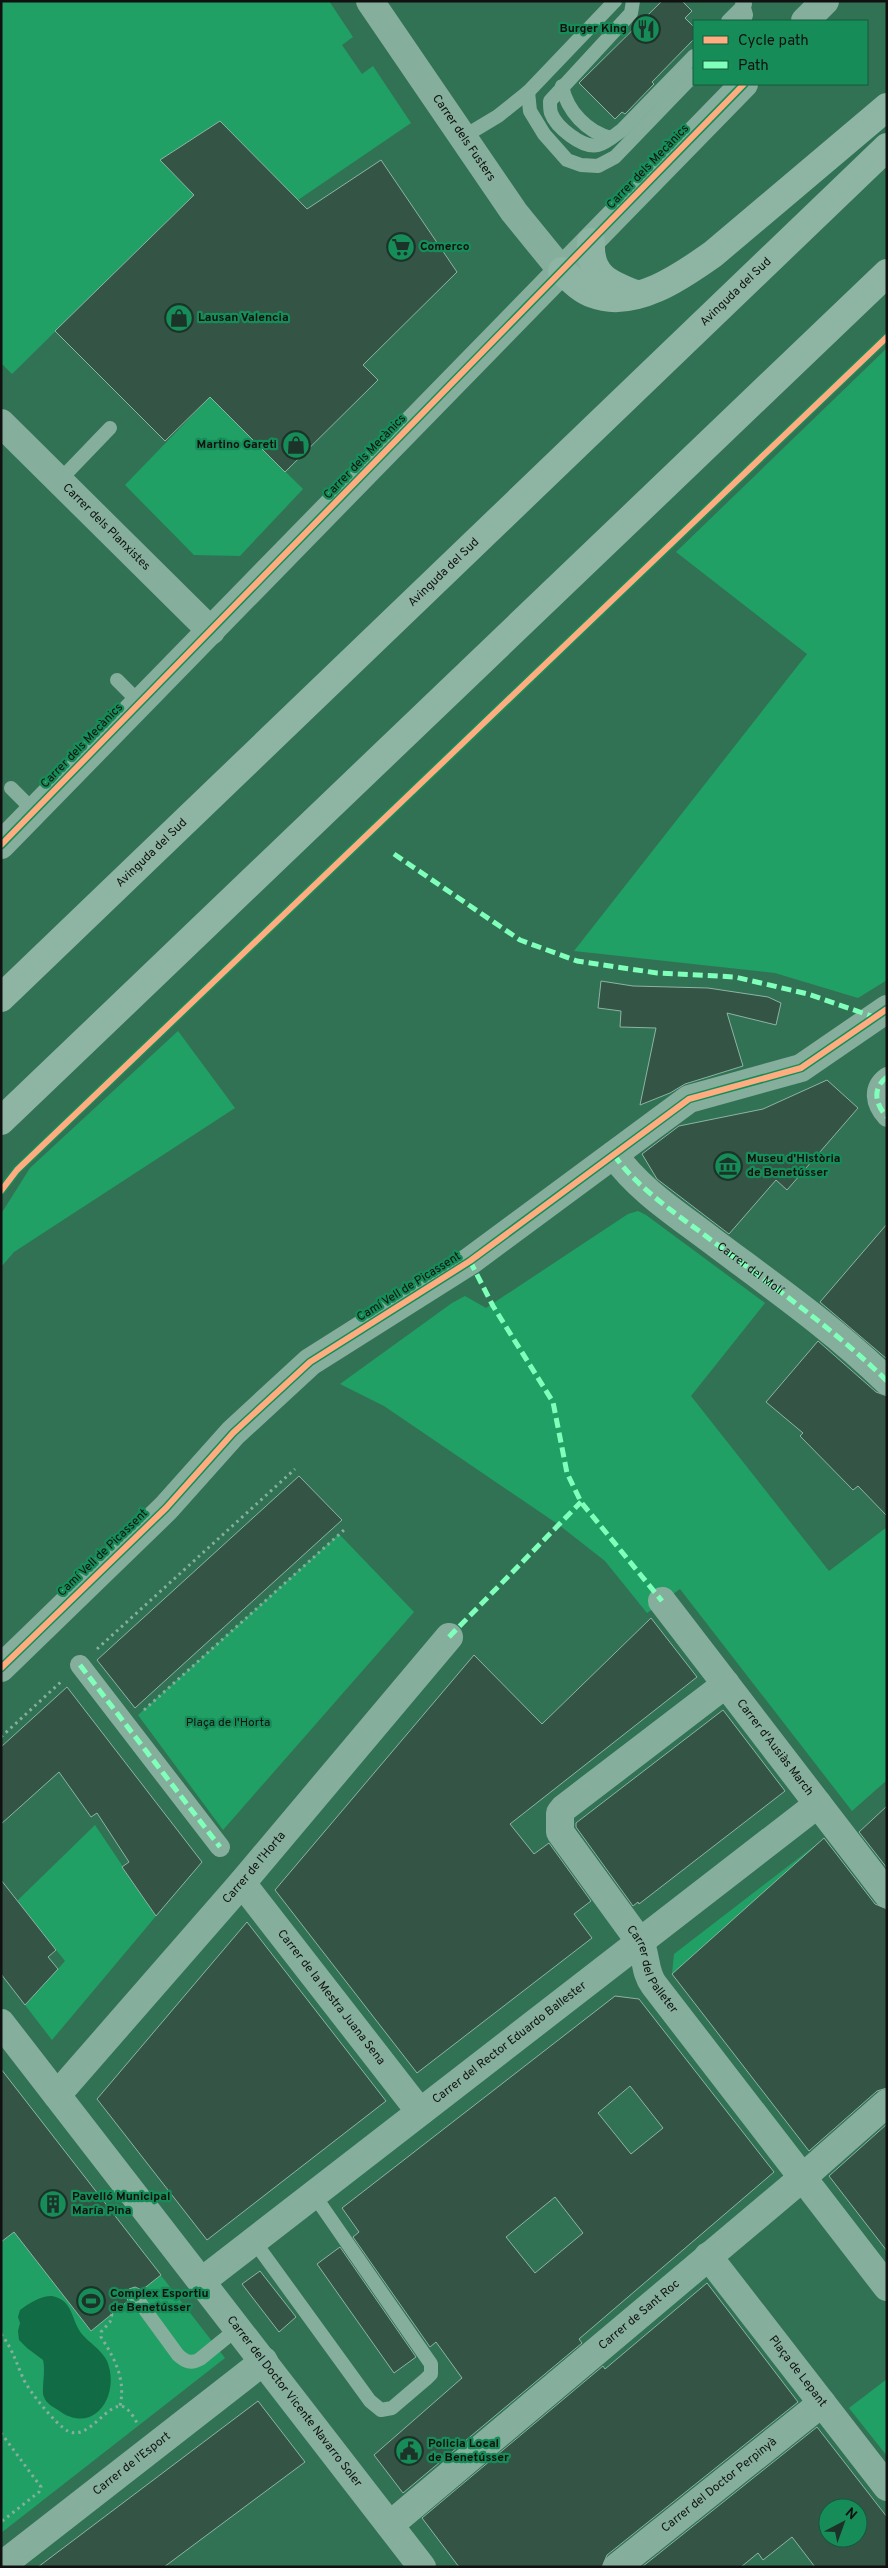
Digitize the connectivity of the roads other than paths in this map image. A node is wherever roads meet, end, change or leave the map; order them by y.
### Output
1 (370, 1) edge
2 (616, 1) edge
3 (633, 1) edge
4 (824, 1) edge
5 (743, 3) edge
6 (729, 20) edge
7 (744, 20) edge
8 (806, 20) edge
9 (693, 57) edge
10 (693, 76) edge
11 (743, 85) edge
12 (562, 86) junction
13 (528, 92) junction
14 (887, 107) edge
15 (463, 137) junction
16 (611, 138) junction
17 (887, 147) edge
18 (591, 242) junction
19 (562, 272) junction
20 (887, 273) edge
21 (638, 294) junction
22 (1, 423) edge
23 (110, 428) dead end
24 (59, 481) junction
25 (211, 631) junction
26 (116, 680) dead end
27 (140, 703) junction
28 (11, 788) dead end
29 (34, 811) junction
30 (1, 845) edge
31 (1, 998) edge
32 (887, 1008) edge
33 (887, 1076) edge
34 (887, 1117) edge
35 (1, 1121) edge
36 (614, 1154) junction
37 (887, 1381) edge
38 (662, 1601) dead end
39 (449, 1637) dead end
40 (80, 1665) road end
41 (1, 1668) edge
42 (726, 1684) junction
43 (818, 1804) junction
44 (220, 1847) dead end
45 (242, 1883) junction
46 (887, 1894) edge
47 (640, 1942) junction
48 (1, 2024) edge
49 (57, 2095) junction
50 (887, 2103) edge
51 (420, 2112) junction
52 (801, 2178) junction
53 (314, 2195) junction
54 (254, 2241) junction
55 (708, 2256) junction
56 (202, 2281) junction
57 (887, 2286) edge
58 (135, 2296) dead end
59 (238, 2328) junction
60 (264, 2362) junction
61 (822, 2403) junction
62 (887, 2487) edge
63 (390, 2525) junction
64 (1, 2566) edge
65 (422, 2567) edge
66 (617, 2567) edge

1 - 15 street, Carrer dels Fusters
2 - 13 lane
3 - 12 lane
4 - 8 street
5 - 6 lane
5 - 7 lane
9 - 16 lane
10 - 13 lane
11 - 18 street, Carrer dels Mecànics
12 - 16 lane
12 - 16 lane
13 - 15 lane
14 - 21 main road
15 - 19 street, Carrer dels Fusters
17 - 31 main road, Avinguda del Sud
18 - 19 street, Carrer dels Mecànics
18 - 21 main road
19 - 21 main road
19 - 25 street, Carrer dels Mecànics
20 - 35 main road
22 - 24 street, Carrer dels Planxistes
23 - 24 lane
24 - 25 street, Carrer dels Planxistes
25 - 27 street, Carrer dels Mecànics
26 - 27 lane
27 - 29 street, Carrer dels Mecànics
28 - 29 lane
29 - 30 street, Carrer dels Mecànics
32 - 36 street, Camí Vell de Picassent
33 - 34 street
36 - 37 street, Carrer del Molí
36 - 41 street, Camí Vell de Picassent
38 - 42 street, Carrer d'Ausiàs March
39 - 45 street, Carrer de l’Horta
40 - 44 street
42 - 43 street, Carrer d'Ausiàs March
42 - 47 street, Carrer del Palleter
43 - 46 street, Carrer d'Ausiàs March
43 - 47 street, Carrer del Rector Eduardo Ballester
45 - 49 street, Carrer de l’Horta
45 - 51 street, Carrer de la Mestra Juana Sena
47 - 51 street, Carrer del Rector Eduardo Ballester
47 - 52 street, Carrer del Palleter
48 - 49 street, Carrer del Doctor Vicente Navarro Soler
49 - 56 street, Carrer del Doctor Vicente Navarro Soler
50 - 52 street, Carrer de Sant Roc
51 - 53 street, Carrer del Rector Eduardo Ballester
52 - 55 street, Carrer de Sant Roc
52 - 57 street, Carrer del Palleter
53 - 54 street, Carrer del Rector Eduardo Ballester
53 - 54 lane
54 - 56 street, Carrer del Rector Eduardo Ballester
55 - 61 street, Plaça de Lepant
55 - 63 street, Carrer de Sant Roc
56 - 59 street, Carrer del Doctor Vicente Navarro Soler
58 - 59 lane
59 - 60 street, Carrer del Doctor Vicente Navarro Soler
60 - 63 street, Carrer del Doctor Vicente Navarro Soler
60 - 64 street, Carrer de l'Esport
61 - 62 street, Plaça de Lepant
61 - 66 street, Carrer del Doctor Perpinyà
63 - 65 street, Carrer del Doctor Vicente Navarro Soler

